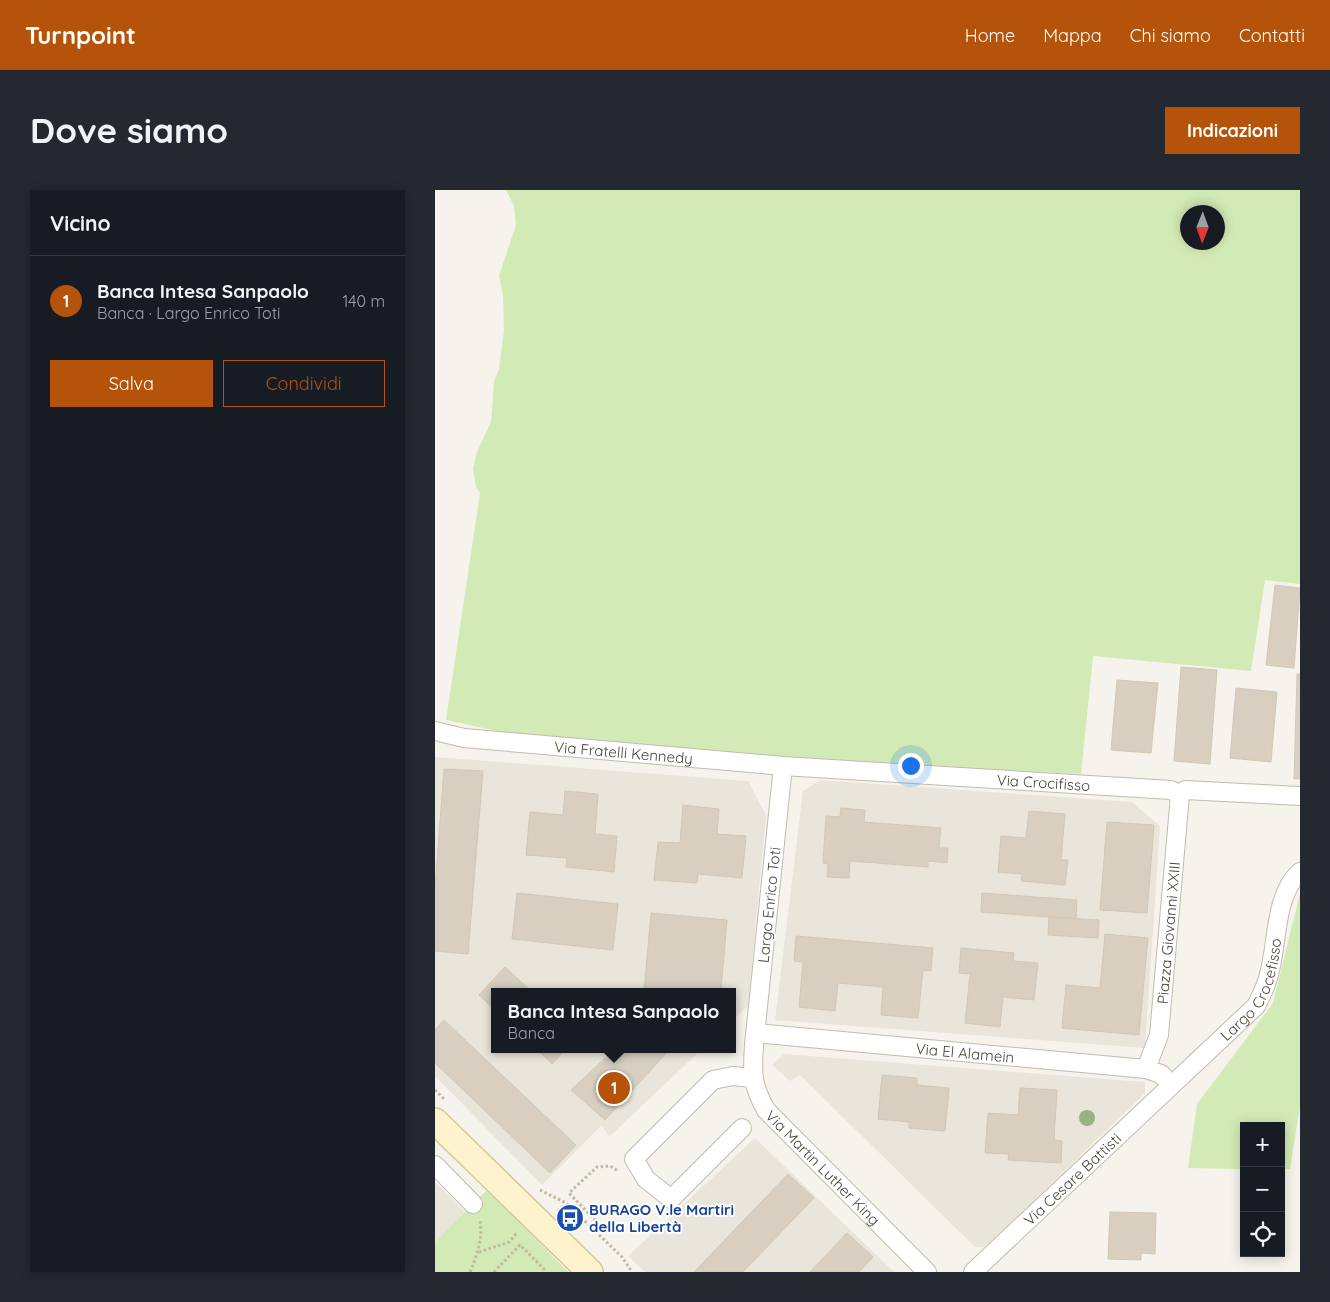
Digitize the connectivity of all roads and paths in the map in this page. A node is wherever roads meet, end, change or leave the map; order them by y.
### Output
1 (435, 731) edge
2 (435, 738) edge
3 (464, 738) junction
4 (783, 766) junction
5 (1180, 795) junction
6 (1300, 796) edge
7 (1300, 872) edge
8 (754, 1039) junction
9 (1146, 1069) junction
10 (752, 1078) junction
11 (1171, 1085) junction
12 (435, 1090) edge
13 (442, 1113) edge
14 (742, 1128) dead end
15 (435, 1165) edge
16 (621, 1174) dead end
17 (537, 1188) dead end
18 (473, 1204) joint
19 (532, 1216) junction
20 (592, 1228) junction
21 (479, 1252) junction
22 (546, 1271) edge
23 (470, 1272) edge
24 (494, 1272) edge
25 (590, 1272) edge
26 (632, 1272) edge
27 (927, 1272) edge
28 (973, 1272) edge

1 - 3 street, Via Fratelli Kennedy
2 - 3 street, Via Fratelli Kennedy
3 - 4 street, Via Fratelli Kennedy
4 - 5 street, Via Crocifisso
4 - 8 street, Largo Enrico Toti
5 - 6 street, Via Crocifisso
5 - 9 street, Piazza Giovanni XXIII
7 - 11 street, Largo Crocefisso
8 - 9 street, Via El Alamein
8 - 10 street, Via Martin Luther King
9 - 11 street, Via El Alamein
10 - 14 street
10 - 27 street, Via Martin Luther King
11 - 28 street, Via Cesare Battisti
12 - 13 path
13 - 19 street
15 - 18 street
16 - 20 path
17 - 20 path
18 - 21 path
19 - 21 path
19 - 25 street
20 - 26 path
21 - 23 path
22 - 24 path

